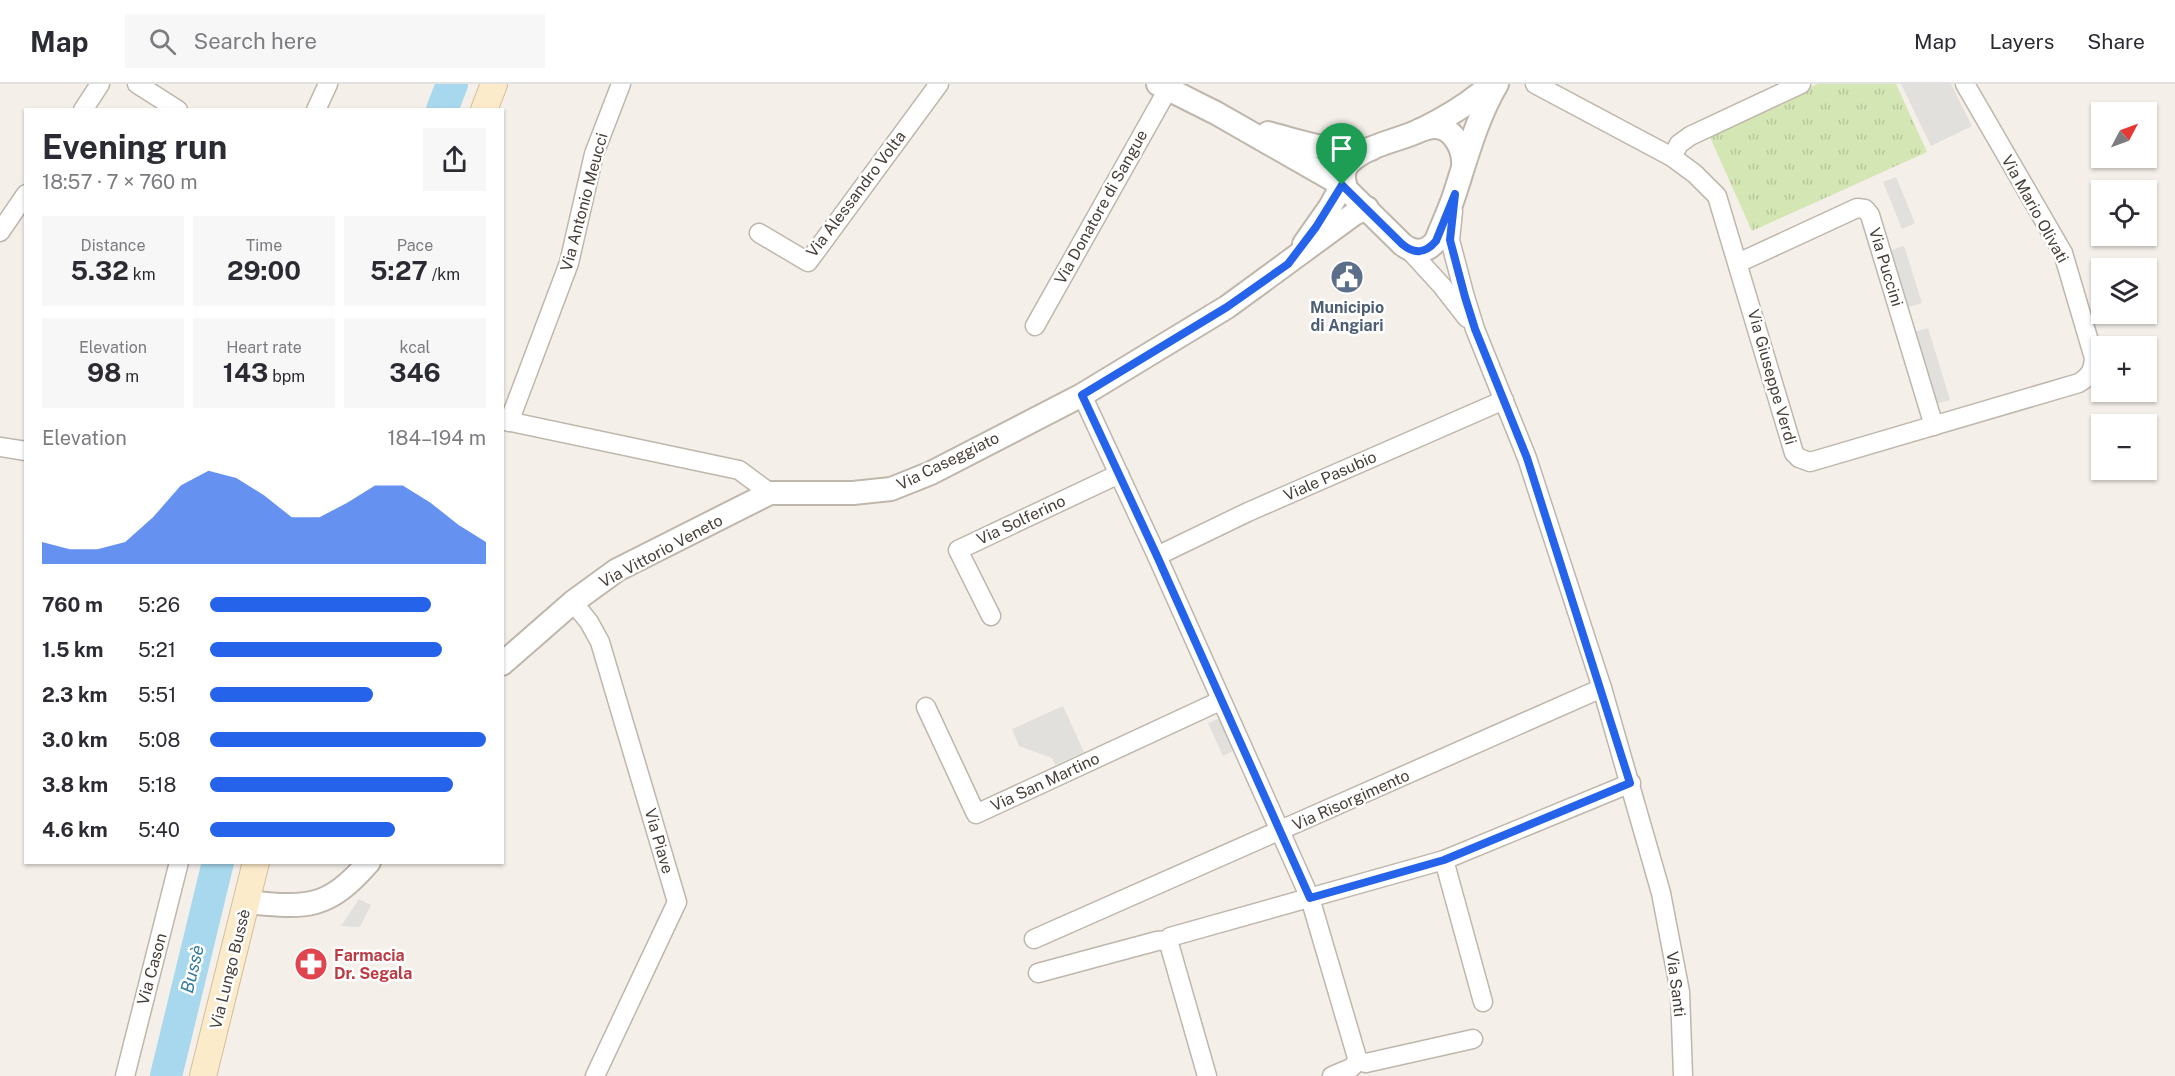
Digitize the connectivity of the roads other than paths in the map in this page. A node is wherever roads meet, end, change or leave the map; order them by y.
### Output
1 (100, 84) edge
2 (137, 84) edge
3 (328, 84) edge
4 (494, 84) edge
5 (621, 84) edge
6 (939, 84) edge
7 (1491, 84) edge
8 (1497, 84) edge
9 (1534, 84) edge
10 (1800, 84) edge
11 (1965, 84) edge
12 (1163, 87) edge
13 (84, 108) edge
14 (175, 108) edge
15 (317, 108) edge
16 (485, 108) edge
17 (1216, 113) junction
18 (1420, 130) junction
19 (1373, 148) junction
20 (1672, 157) junction
21 (1463, 162) junction
22 (1342, 185) junction
23 (1455, 194) junction
24 (24, 197) edge
25 (1367, 208) junction
26 (0, 232) edge
27 (759, 233) dead end
28 (1410, 251) junction
29 (1738, 263) junction
30 (1288, 264) junction
31 (1035, 326) dead end
32 (1475, 329) junction
33 (2090, 375) joint
34 (1082, 395) junction
35 (1504, 400) junction
36 (506, 421) edge
37 (1934, 426) junction
38 (0, 447) edge
39 (24, 451) edge
40 (1119, 474) junction
41 (770, 493) junction
42 (1157, 556) junction
43 (573, 602) junction
44 (991, 616) dead end
45 (504, 662) edge
46 (1602, 688) junction
47 (1220, 701) junction
48 (926, 707) dead end
49 (1630, 783) junction
50 (1281, 831) junction
51 (1444, 860) junction
52 (178, 864) edge
53 (256, 864) edge
54 (367, 864) edge
55 (1310, 898) junction
56 (247, 902) junction
57 (1034, 939) dead end
58 (1168, 940) junction
59 (1038, 973) dead end
60 (1483, 1002) dead end
61 (1473, 1038) dead end
62 (1358, 1061) junction
63 (125, 1076) edge
64 (203, 1076) edge
65 (595, 1076) edge
66 (1207, 1076) edge
67 (1332, 1076) edge
68 (1683, 1076) edge

1 - 13 street
2 - 14 street
3 - 15 street
4 - 16 main road
5 - 36 street, Via Antonio Meucci
6 - 27 street, Via Alessandro Volta
7 - 18 street
8 - 21 street
9 - 20 street, Via Giuseppe Verdi
10 - 20 street
11 - 33 street, Via Mario Olivati
12 - 17 street
12 - 31 street, Via Donatore di Sangue
17 - 19 street
17 - 22 street
18 - 19 street
18 - 21 street
19 - 22 street
20 - 29 street, Via Giuseppe Verdi
21 - 23 street
22 - 25 street
22 - 30 street
23 - 28 street
23 - 32 street
24 - 26 street
25 - 28 street
25 - 30 street, Via Caseggiato
28 - 32 street
29 - 37 street, Via Giuseppe Verdi
29 - 37 street, Via Puccini
30 - 34 street, Via Caseggiato
32 - 35 street, Via Santi
33 - 37 street, Via Giuseppe Verdi
34 - 40 street
34 - 41 street, Via Caseggiato
35 - 42 street, Viale Pasubio
35 - 46 street, Via Santi
36 - 41 street
38 - 39 street
40 - 42 street
40 - 44 street, Via Solferino
41 - 43 street, Via Vittorio Veneto
42 - 47 street
43 - 45 street, Via Vittorio Veneto
43 - 65 street, Via Piave
46 - 49 street, Via Santi
46 - 50 street, Via Risorgimento
47 - 48 street, Via San Martino
47 - 50 street
49 - 51 street
49 - 68 street, Via Santi
50 - 55 street
50 - 57 street, Via Risorgimento
51 - 55 street
51 - 60 street
52 - 63 street, Via Cason
53 - 56 main road, Via Lungo Bussè
54 - 56 street
55 - 58 street
55 - 62 street
56 - 64 main road, Via Lungo Bussè
58 - 59 street
58 - 66 street
61 - 62 street
62 - 67 street

